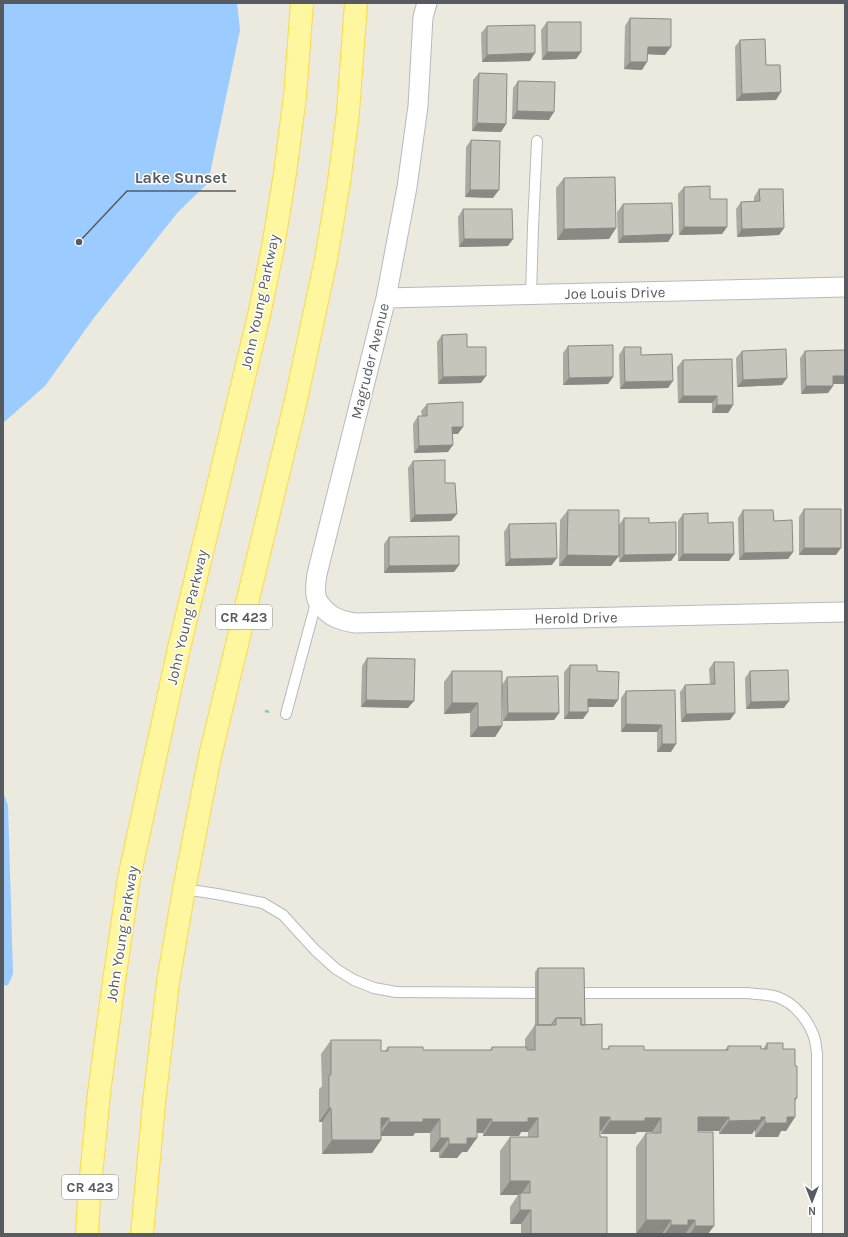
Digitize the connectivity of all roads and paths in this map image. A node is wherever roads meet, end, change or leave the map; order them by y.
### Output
1 (302, 3) edge
2 (356, 3) edge
3 (427, 3) edge
4 (537, 141) dead end
5 (845, 287) edge
6 (531, 295) junction
7 (386, 298) junction
8 (317, 599) junction
9 (845, 612) edge
10 (286, 714) dead end
11 (184, 889) junction
12 (87, 1234) edge
13 (142, 1234) edge
14 (818, 1234) edge

1 - 12 main road, John Young Parkway / CR 423
2 - 11 main road, CR 423
3 - 7 street, Magruder Avenue
4 - 6 lane
5 - 6 street, Joe Louis Drive
6 - 7 street, Joe Louis Drive
7 - 8 street, Magruder Avenue
8 - 9 street, Herold Drive
8 - 10 lane, Magruder Avenue
11 - 13 main road, CR 423
11 - 14 lane

